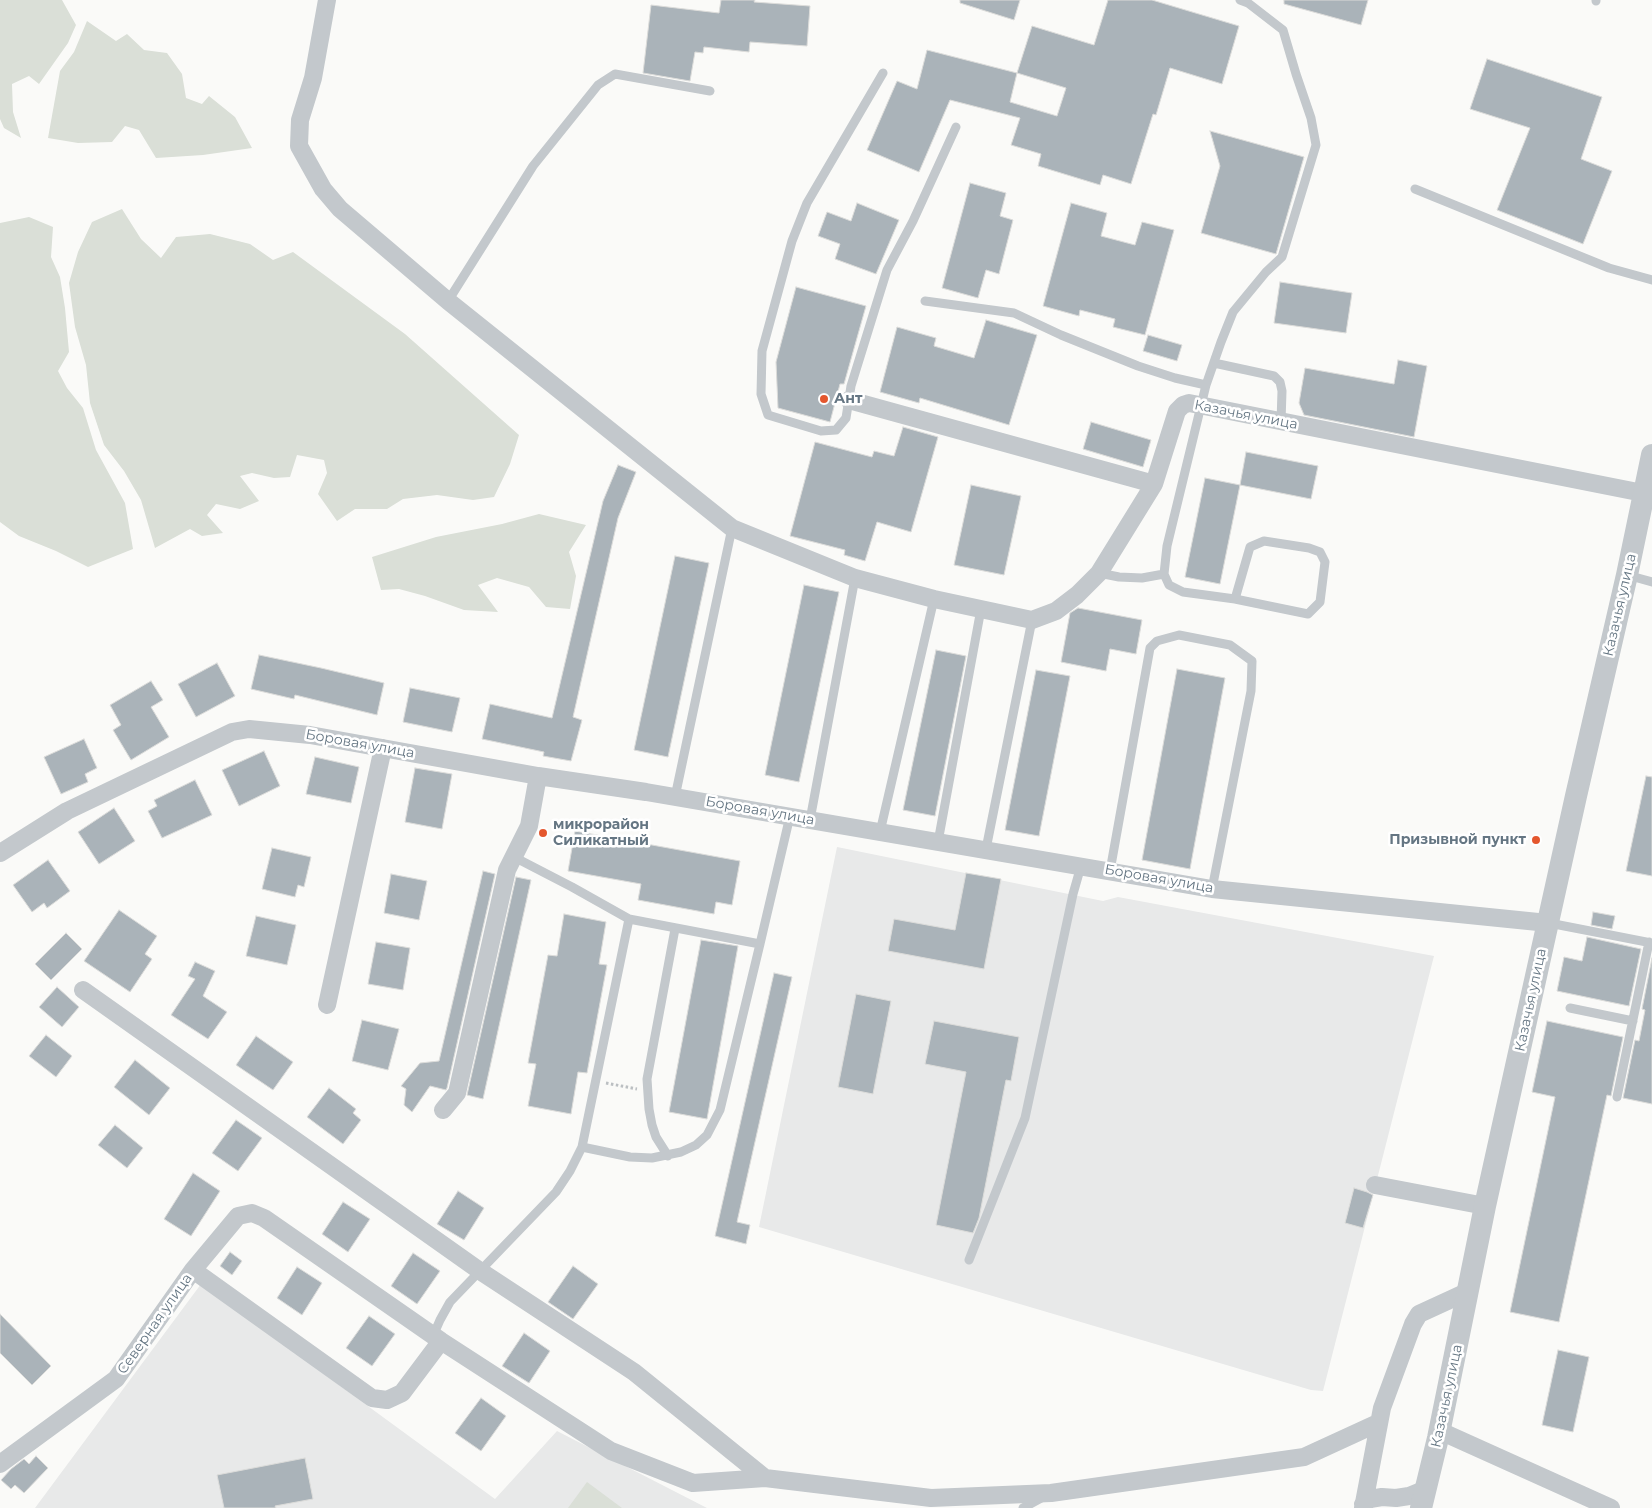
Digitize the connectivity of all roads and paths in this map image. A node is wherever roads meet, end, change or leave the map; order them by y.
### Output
1 (326, 0) edge
2 (1240, 0) edge
3 (883, 73) dead end
4 (710, 91) dead end
5 (956, 127) dead end
6 (1415, 189) dead end
7 (1652, 280) edge
8 (448, 301) junction
9 (925, 301) dead end
10 (1214, 363) junction
11 (1206, 385) junction
12 (849, 400) junction
13 (1202, 406) junction
14 (1281, 422) junction
15 (1652, 455) edge
16 (1154, 484) junction
17 (1643, 493) junction
18 (732, 528) junction
19 (1098, 573) junction
20 (1164, 574) junction
21 (1627, 574) junction
22 (855, 578) junction
23 (1652, 582) edge
24 (934, 599) junction
25 (1235, 600) junction
26 (981, 608) junction
27 (1032, 620) junction
28 (383, 748) junction
29 (538, 776) junction
30 (675, 797) junction
31 (790, 816) junction
32 (810, 820) junction
33 (880, 832) junction
34 (938, 842) junction
35 (986, 850) junction
36 (0, 853) edge
37 (514, 857) junction
38 (1081, 866) junction
39 (1110, 871) junction
40 (1212, 889) junction
41 (629, 919) junction
42 (1548, 923) junction
43 (675, 929) junction
44 (1650, 943) edge
45 (760, 944) junction
46 (83, 990) dead end
47 (328, 1005) dead end
48 (1570, 1008) dead end
49 (1633, 1021) junction
50 (596, 1082) junction
51 (647, 1091) junction
52 (1617, 1096) dead end
53 (443, 1110) dead end
54 (582, 1147) junction
55 (668, 1156) junction
56 (1375, 1185) dead end
57 (1485, 1206) junction
58 (969, 1260) dead end
59 (193, 1270) junction
60 (480, 1270) junction
61 (1469, 1291) junction
62 (437, 1339) junction
63 (1378, 1423) junction
64 (1440, 1431) junction
65 (0, 1464) edge
66 (765, 1478) junction
67 (1051, 1493) junction
68 (1424, 1499) edge
69 (1363, 1506) edge
70 (1023, 1508) edge
71 (1611, 1508) edge

1 - 8 street
2 - 10 lane
3 - 12 lane
4 - 8 lane
5 - 12 lane
6 - 7 lane
8 - 18 street
9 - 11 lane
10 - 11 lane
10 - 14 lane
11 - 13 lane
12 - 16 street
13 - 14 street, Казачья улица
13 - 16 street, Казачья улица
13 - 20 lane
14 - 17 street, Казачья улица
15 - 17 street, Казачья улица
16 - 19 street, Казачья улица
17 - 21 street, Казачья улица
18 - 22 street
18 - 30 lane
19 - 20 lane
19 - 27 street, Казачья улица
20 - 25 lane
21 - 23 lane
21 - 42 street, Казачья улица
22 - 24 street
22 - 32 lane
24 - 26 street
24 - 33 lane
25 - 25 lane
26 - 27 street
26 - 34 lane
27 - 35 lane
28 - 29 street, Боровая улица
28 - 36 street, Боровая улица
28 - 47 street
29 - 30 street, Боровая улица
29 - 37 street
30 - 31 street, Боровая улица
31 - 32 street, Боровая улица
31 - 45 lane
32 - 33 street, Боровая улица
33 - 34 street, Боровая улица
34 - 35 street, Боровая улица
35 - 38 street, Боровая улица
37 - 41 lane
37 - 53 street
38 - 39 street, Боровая улица
38 - 58 lane
39 - 40 street, Боровая улица
39 - 40 lane
40 - 42 street, Боровая улица
41 - 43 lane
41 - 50 lane
42 - 44 lane
42 - 57 street, Казачья улица
43 - 45 lane
43 - 51 lane
44 - 49 lane
45 - 55 lane
46 - 60 street
48 - 49 lane
49 - 52 lane
50 - 51 path
50 - 54 lane
51 - 55 lane
54 - 55 lane
54 - 60 lane
56 - 57 street
57 - 61 street, Казачья улица
59 - 62 street, Северная улица
59 - 62 street
59 - 65 street, Северная улица
60 - 62 lane
60 - 66 street
61 - 63 street
61 - 64 street, Казачья улица
62 - 66 street
63 - 67 street
63 - 69 street
64 - 68 street, Казачья улица
64 - 71 street
66 - 67 street
67 - 70 lane
68 - 69 street

